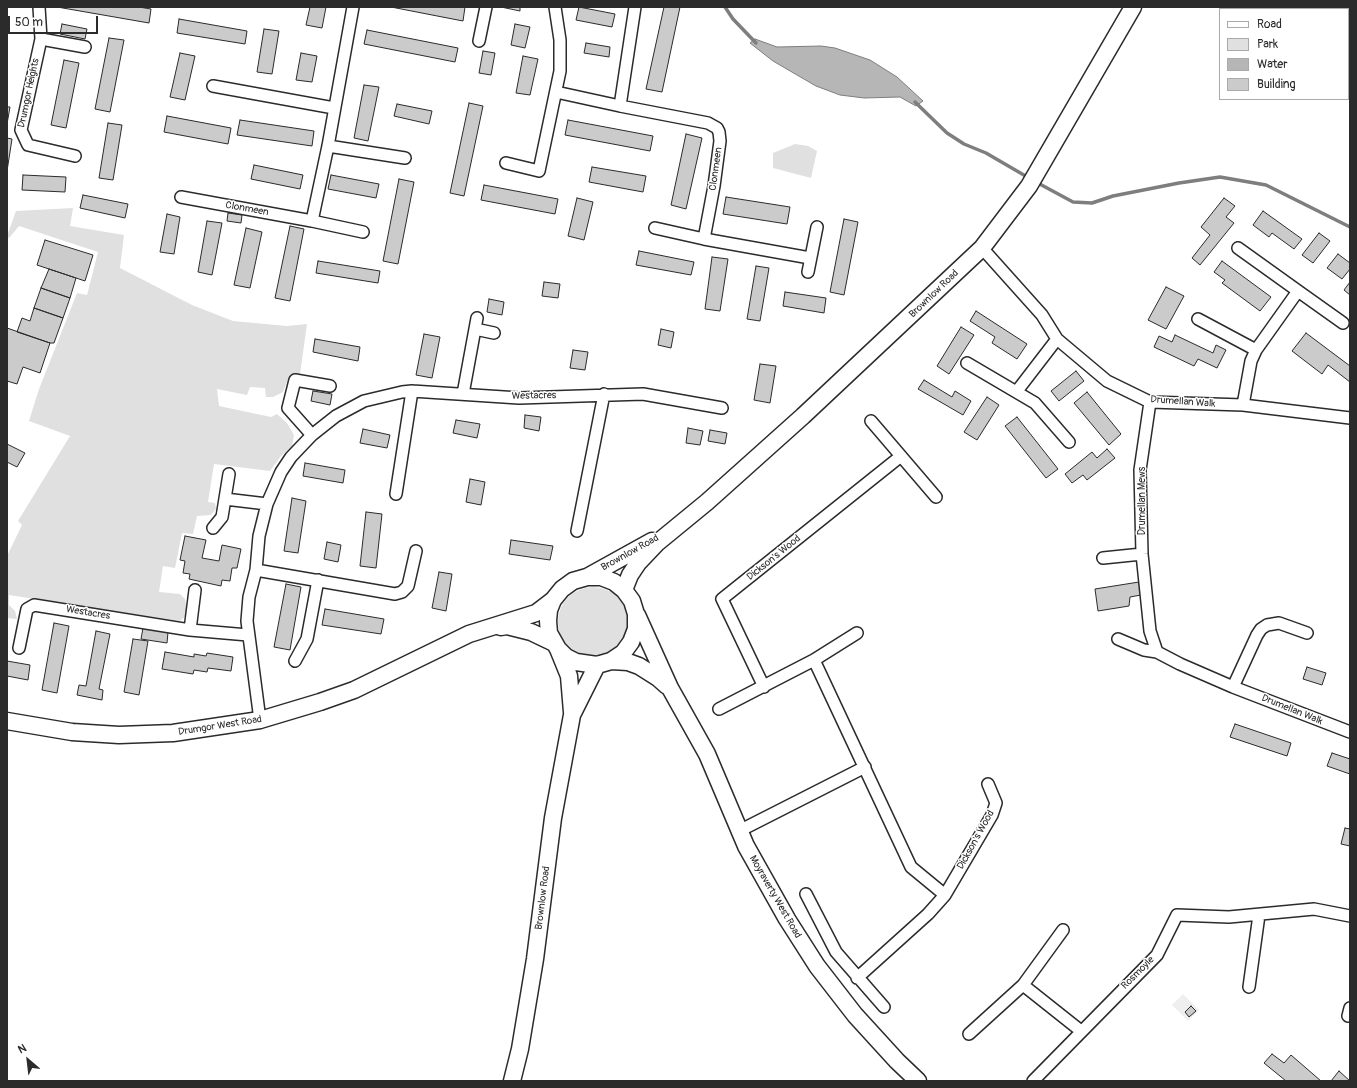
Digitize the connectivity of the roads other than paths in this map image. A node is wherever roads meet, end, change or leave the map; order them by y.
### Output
1 (39, 7) edge
2 (352, 7) edge
3 (486, 7) edge
4 (555, 7) edge
5 (635, 7) edge
6 (1133, 7) edge
7 (41, 39) junction
8 (479, 41) dead end
9 (85, 47) dead end
10 (213, 86) dead end
11 (556, 92) junction
12 (620, 106) junction
13 (334, 108) junction
14 (328, 146) junction
15 (74, 156) dead end
16 (404, 158) dead end
17 (506, 163) dead end
18 (181, 197) dead end
19 (312, 221) junction
20 (817, 227) dead end
21 (655, 228) dead end
22 (364, 232) dead end
23 (704, 238) junction
24 (982, 248) junction
25 (1238, 248) dead end
26 (810, 258) junction
27 (808, 272) dead end
28 (1298, 291) junction
29 (1198, 319) dead end
30 (1343, 323) dead end
31 (494, 333) dead end
32 (1057, 339) junction
33 (1256, 350) junction
34 (967, 363) dead end
35 (330, 386) dead end
36 (412, 391) junction
37 (1017, 392) junction
38 (463, 394) junction
39 (604, 394) junction
40 (1150, 402) junction
41 (1243, 405) junction
42 (722, 408) dead end
43 (1350, 418) edge
44 (871, 421) dead end
45 (312, 435) junction
46 (1069, 442) dead end
47 (901, 456) junction
48 (229, 474) dead end
49 (396, 494) dead end
50 (936, 496) dead end
51 (225, 499) junction
52 (267, 504) junction
53 (214, 528) dead end
54 (673, 529) junction
55 (578, 531) dead end
56 (416, 551) dead end
57 (1142, 554) junction
58 (1102, 558) dead end
59 (256, 570) junction
60 (587, 577) junction
61 (318, 580) junction
62 (195, 590) dead end
63 (624, 590) junction
64 (554, 600) junction
65 (636, 614) junction
66 (488, 629) junction
67 (190, 630) junction
68 (857, 633) dead end
69 (1308, 633) dead end
70 (248, 635) junction
71 (1118, 639) dead end
72 (556, 646) junction
73 (19, 648) dead end
74 (1157, 652) junction
75 (814, 660) junction
76 (295, 661) dead end
77 (604, 663) junction
78 (764, 687) junction
79 (1234, 687) junction
80 (670, 688) junction
81 (719, 708) dead end
82 (572, 715) junction
83 (260, 720) junction
84 (7, 721) edge
85 (1350, 732) edge
86 (865, 767) junction
87 (988, 784) dead end
88 (739, 831) junction
89 (806, 894) dead end
90 (945, 895) junction
91 (1259, 915) junction
92 (1350, 916) edge
93 (1062, 930) dead end
94 (857, 978) junction
95 (1023, 985) junction
96 (1249, 987) dead end
97 (884, 1007) dead end
98 (1081, 1031) junction
99 (970, 1034) dead end
100 (512, 1081) edge
101 (918, 1081) edge
102 (1033, 1081) edge

1 - 7 street, Drumgor Heights
2 - 13 street
3 - 8 street
4 - 11 street
5 - 12 street
6 - 24 main road, Brownlow Road
7 - 9 street
7 - 15 street, Drumgor Heights
10 - 13 street
11 - 12 street, Clonmeen
11 - 17 street
12 - 23 street, Clonmeen
13 - 14 street
14 - 16 street
14 - 19 street
18 - 19 street, Clonmeen
19 - 22 street, Clonmeen
20 - 26 street
21 - 23 street
23 - 26 street
24 - 32 street, Drumellan Walk
24 - 54 main road, Brownlow Road
25 - 28 street
26 - 27 street
28 - 30 street
28 - 33 street
29 - 33 street
31 - 38 street
32 - 37 street
32 - 40 street, Drumellan Walk
33 - 41 street
34 - 37 street
35 - 45 street
36 - 38 street, Westacres
36 - 45 street, Westacres
36 - 49 street
37 - 46 street
38 - 39 street, Westacres
39 - 42 street, Westacres
39 - 55 street
40 - 41 street, Drumellan Walk
40 - 57 street, Drumellan Mews
41 - 43 street, Drumellan Walk
44 - 47 street
45 - 52 street, Westacres
47 - 50 street
47 - 78 street, Dickson's Wood
48 - 51 street
51 - 52 street
51 - 53 street
52 - 59 street, Westacres
54 - 60 main road, Brownlow Road
54 - 63 main road, Brownlow Road
56 - 61 street
57 - 58 street
57 - 74 street, Drumellan Mews
59 - 61 street
59 - 70 street, Westacres
60 - 63 main road
60 - 64 main road
61 - 76 street
62 - 67 street
63 - 65 main road
64 - 66 main road, Drumgor West Road
64 - 72 main road
65 - 77 main road
65 - 80 main road, Moyraverty West Road
66 - 72 main road, Drumgor West Road
66 - 83 main road, Drumgor West Road
67 - 70 street, Westacres
67 - 73 street, Westacres
68 - 75 street
69 - 79 street
70 - 83 street, Westacres
71 - 74 street, Drumellan Walk
72 - 77 main road
72 - 82 main road, Brownlow Road
74 - 79 street, Drumellan Walk
75 - 78 street
75 - 86 street
77 - 80 main road, Moyraverty West Road
77 - 82 main road, Brownlow Road
78 - 81 street
79 - 85 street, Drumellan Walk
80 - 88 main road, Moyraverty West Road
82 - 100 main road, Brownlow Road
83 - 84 main road, Drumgor West Road
86 - 88 street
86 - 90 street
87 - 90 street, Dickson's Wood
88 - 101 main road, Moyraverty West Road
89 - 94 street
90 - 94 street, Dickson's Wood
91 - 92 street, Rosmoyle
91 - 96 street
91 - 98 street, Rosmoyle
93 - 95 street
94 - 97 street
95 - 98 street
95 - 99 street
98 - 102 street, Rosmoyle

